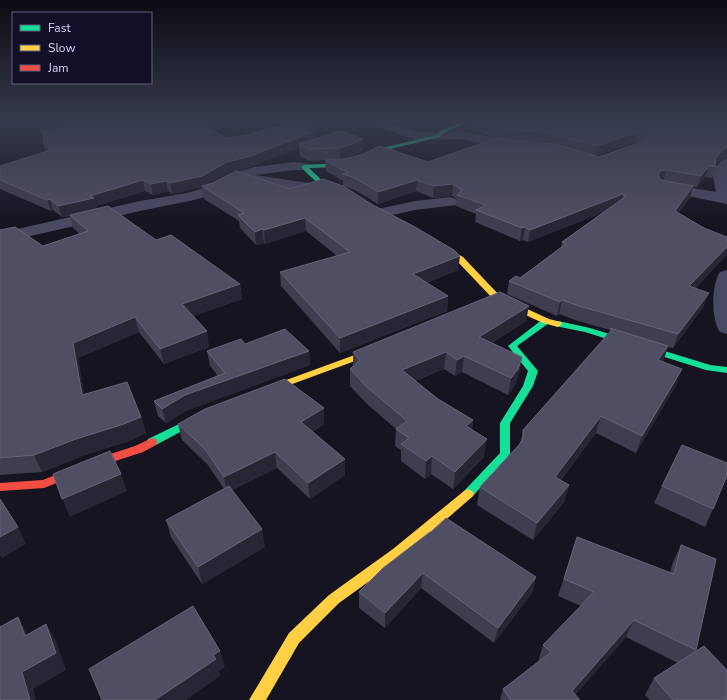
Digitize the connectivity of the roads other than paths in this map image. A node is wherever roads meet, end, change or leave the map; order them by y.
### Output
1 (369, 155) edge
2 (727, 163) edge
3 (304, 167) junction
4 (234, 177) junction
5 (324, 185) junction
6 (663, 187) edge
7 (355, 198) edge
8 (726, 199) edge
9 (451, 202) dead end
10 (381, 214) edge
11 (426, 237) edge
12 (0, 238) edge
13 (727, 276) edge
14 (546, 321) junction
15 (727, 328) edge
16 (392, 344) edge
17 (727, 370) edge
18 (252, 396) edge
19 (212, 412) edge
20 (0, 487) edge
21 (258, 700) edge

1 - 3 street
2 - 8 street
3 - 4 street
3 - 5 street
4 - 5 street
4 - 12 street
5 - 7 street
6 - 8 street
9 - 10 street
11 - 14 street
13 - 15 street
14 - 17 street
14 - 21 street
16 - 18 street
19 - 20 street

